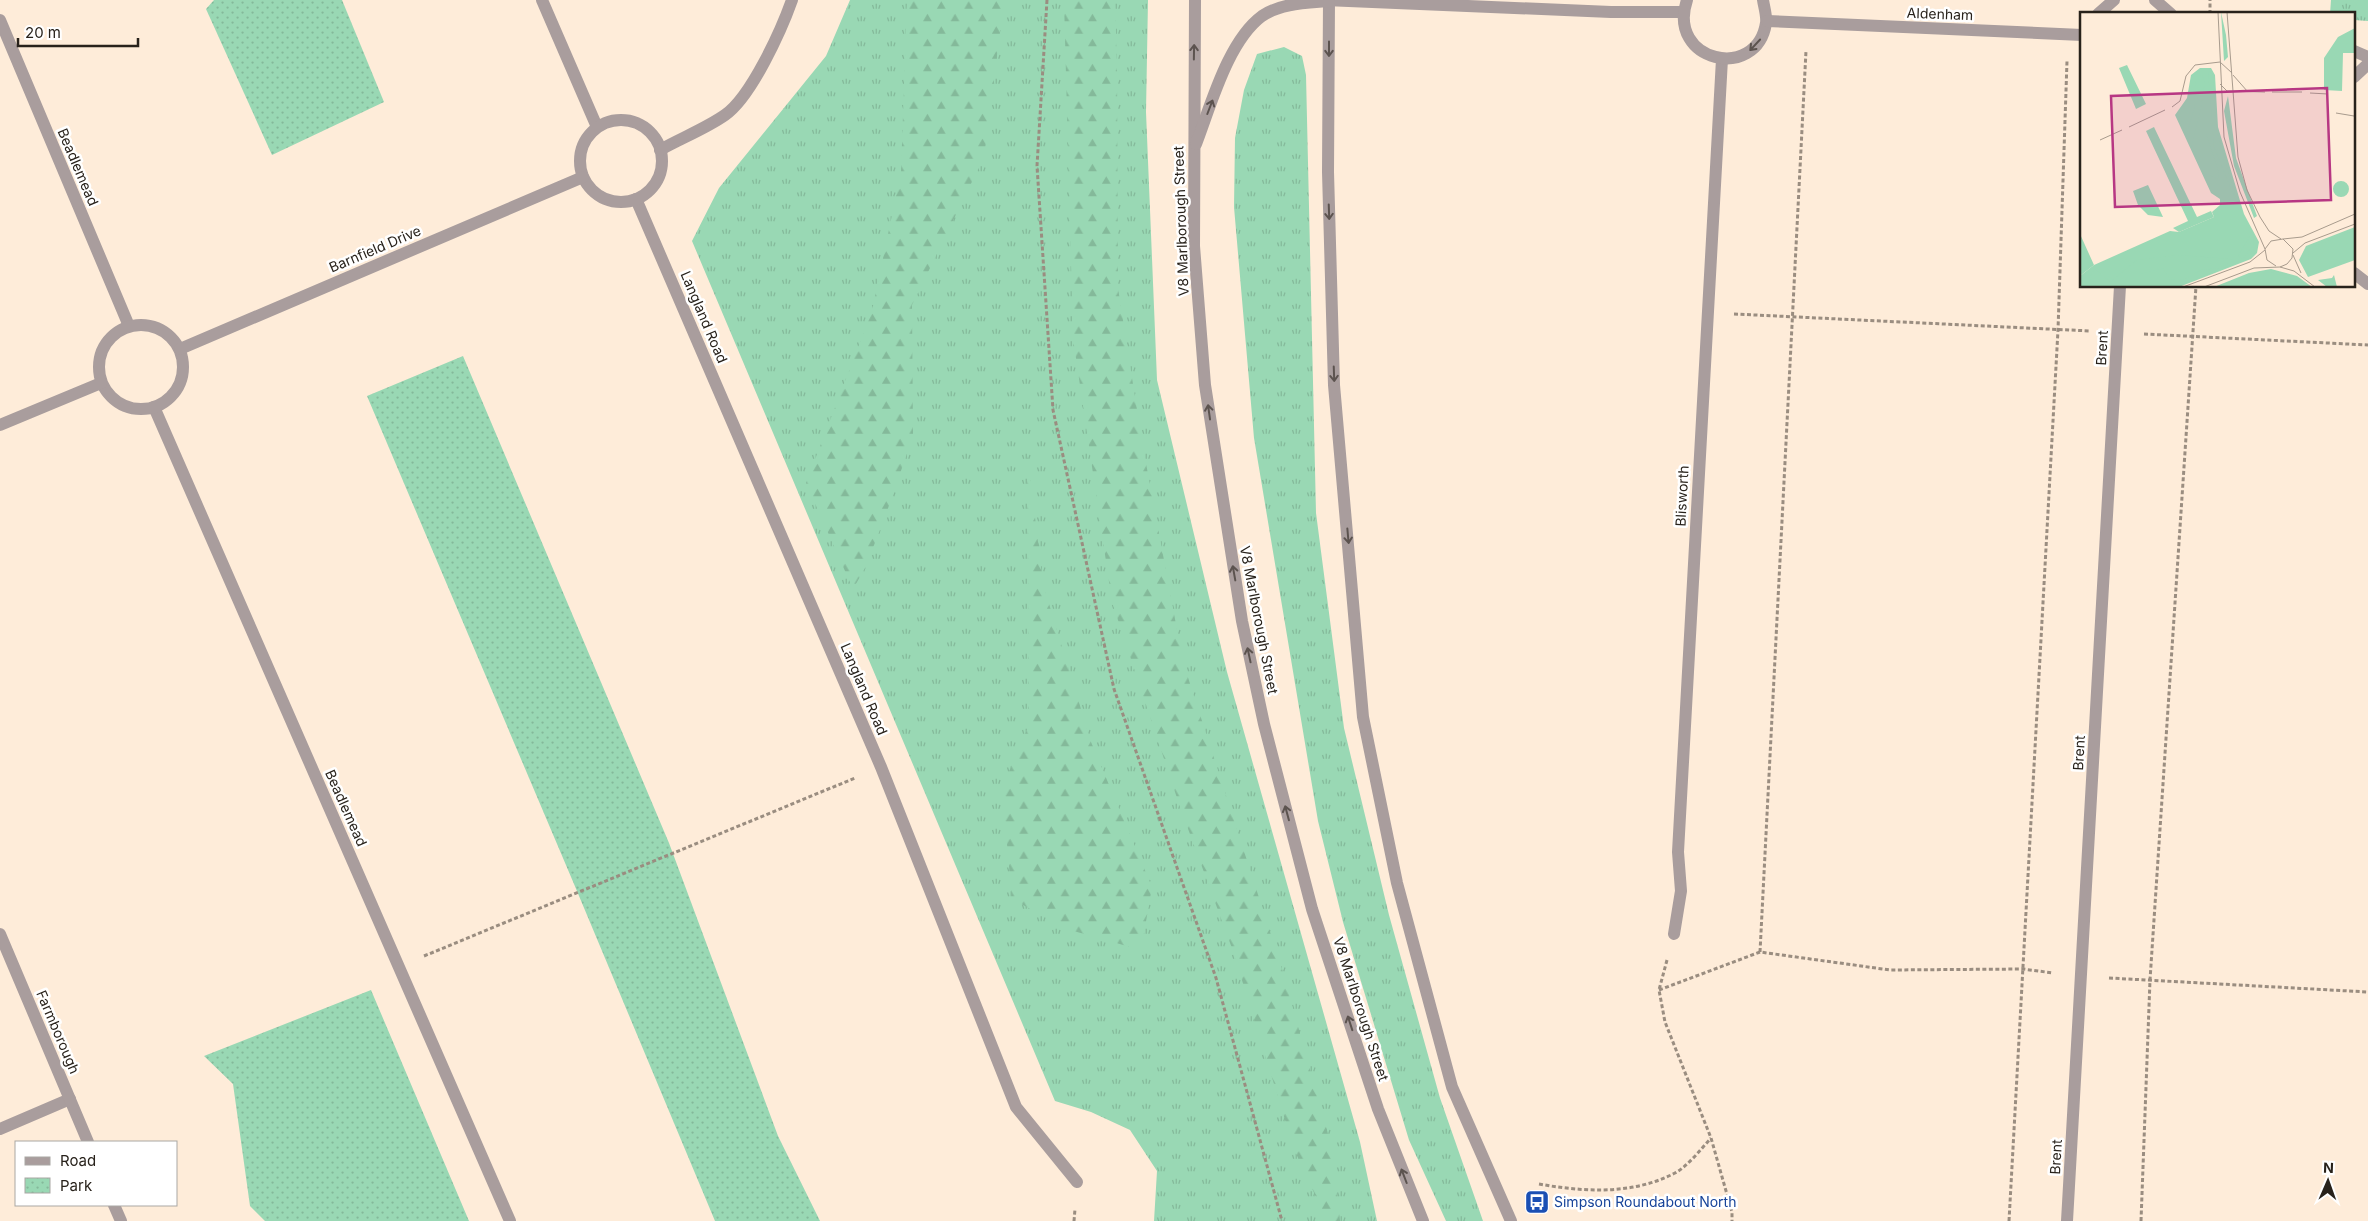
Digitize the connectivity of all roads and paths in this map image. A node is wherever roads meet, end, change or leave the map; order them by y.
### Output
1 (542, 0) edge
2 (792, 0) edge
3 (1047, 0) edge
4 (1195, 0) edge
5 (1325, 0) edge
6 (1329, 0) edge
7 (1489, 0) edge
8 (1763, 0) edge
9 (2114, 0) edge
10 (2156, 0) edge
11 (1685, 6) edge
12 (1500, 8) junction
13 (2100, 12) edge
14 (2169, 12) edge
15 (0, 20) edge
16 (1767, 20) junction
17 (1807, 23) junction
18 (2068, 34) junction
19 (2080, 35) edge
20 (2356, 52) edge
21 (2368, 57) edge
22 (1722, 59) junction
23 (2368, 64) edge
24 (2356, 75) edge
25 (597, 127) junction
26 (660, 150) junction
27 (1193, 153) junction
28 (583, 176) junction
29 (636, 198) junction
30 (2356, 275) edge
31 (2368, 284) edge
32 (2120, 288) edge
33 (2196, 288) edge
34 (1706, 313) junction
35 (1793, 317) junction
36 (129, 326) junction
37 (2058, 330) junction
38 (2118, 332) junction
39 (2194, 337) junction
40 (2368, 345) edge
41 (180, 349) junction
42 (102, 382) junction
43 (154, 407) junction
44 (0, 425) edge
45 (881, 767) junction
46 (0, 934) edge
47 (1674, 934) joint
48 (1760, 952) junction
49 (399, 967) junction
50 (2023, 969) junction
51 (2082, 976) junction
52 (2150, 980) junction
53 (1659, 990) junction
54 (2368, 992) edge
55 (70, 1100) junction
56 (0, 1129) edge
57 (1712, 1138) junction
58 (88, 1141) edge
59 (1077, 1182) dead end
60 (1539, 1184) dead end
61 (114, 1206) edge
62 (121, 1221) edge
63 (510, 1221) edge
64 (1282, 1221) edge
65 (1423, 1221) edge
66 (1511, 1221) edge
67 (1732, 1221) edge
68 (2009, 1221) edge
69 (2067, 1221) edge
70 (2140, 1221) edge

1 - 25 street
2 - 26 street
3 - 64 path
27 -> 4 street, V8 Marlborough Street
5 - 6 street
6 - 12 street
27 -> 6 street
6 -> 66 street
7 - 12 street
8 - 16 street
9 - 13 street
10 - 14 street
11 - 12 street
11 - 22 street
15 - 36 street, Beadlemead
16 - 17 street, Aldenham
16 -> 22 street
17 - 18 street, Aldenham
17 - 35 path
18 - 19 street, Aldenham
18 - 37 path
20 - 21 street
22 - 34 street, Blisworth
23 - 24 street
25 - 26 street
25 - 28 street
26 - 29 street
65 -> 27 street, V8 Marlborough Street
28 - 29 street
28 - 41 street, Barnfield Drive
29 - 45 street, Langland Road
30 - 31 street
32 - 38 street, Brent
33 - 39 path
34 - 35 path
34 - 47 street, Blisworth
35 - 37 path
35 - 48 path
36 - 41 street
36 - 42 street
37 - 38 path
37 - 50 path
38 - 39 path
38 - 51 street, Brent
39 - 40 path
39 - 52 path
41 - 43 street
42 - 43 street
42 - 44 street
43 - 49 street, Beadlemead
45 - 49 path
45 - 59 street, Langland Road
46 - 55 street, Farmborough
47 - 53 path
48 - 50 path
48 - 53 path
49 - 63 street, Beadlemead
50 - 51 path
50 - 68 path
51 - 52 path
51 - 69 street, Brent
52 - 54 path
52 - 70 path
53 - 57 path
55 - 56 street
55 - 58 street, Farmborough
57 - 60 path
57 - 67 path
61 - 62 street

